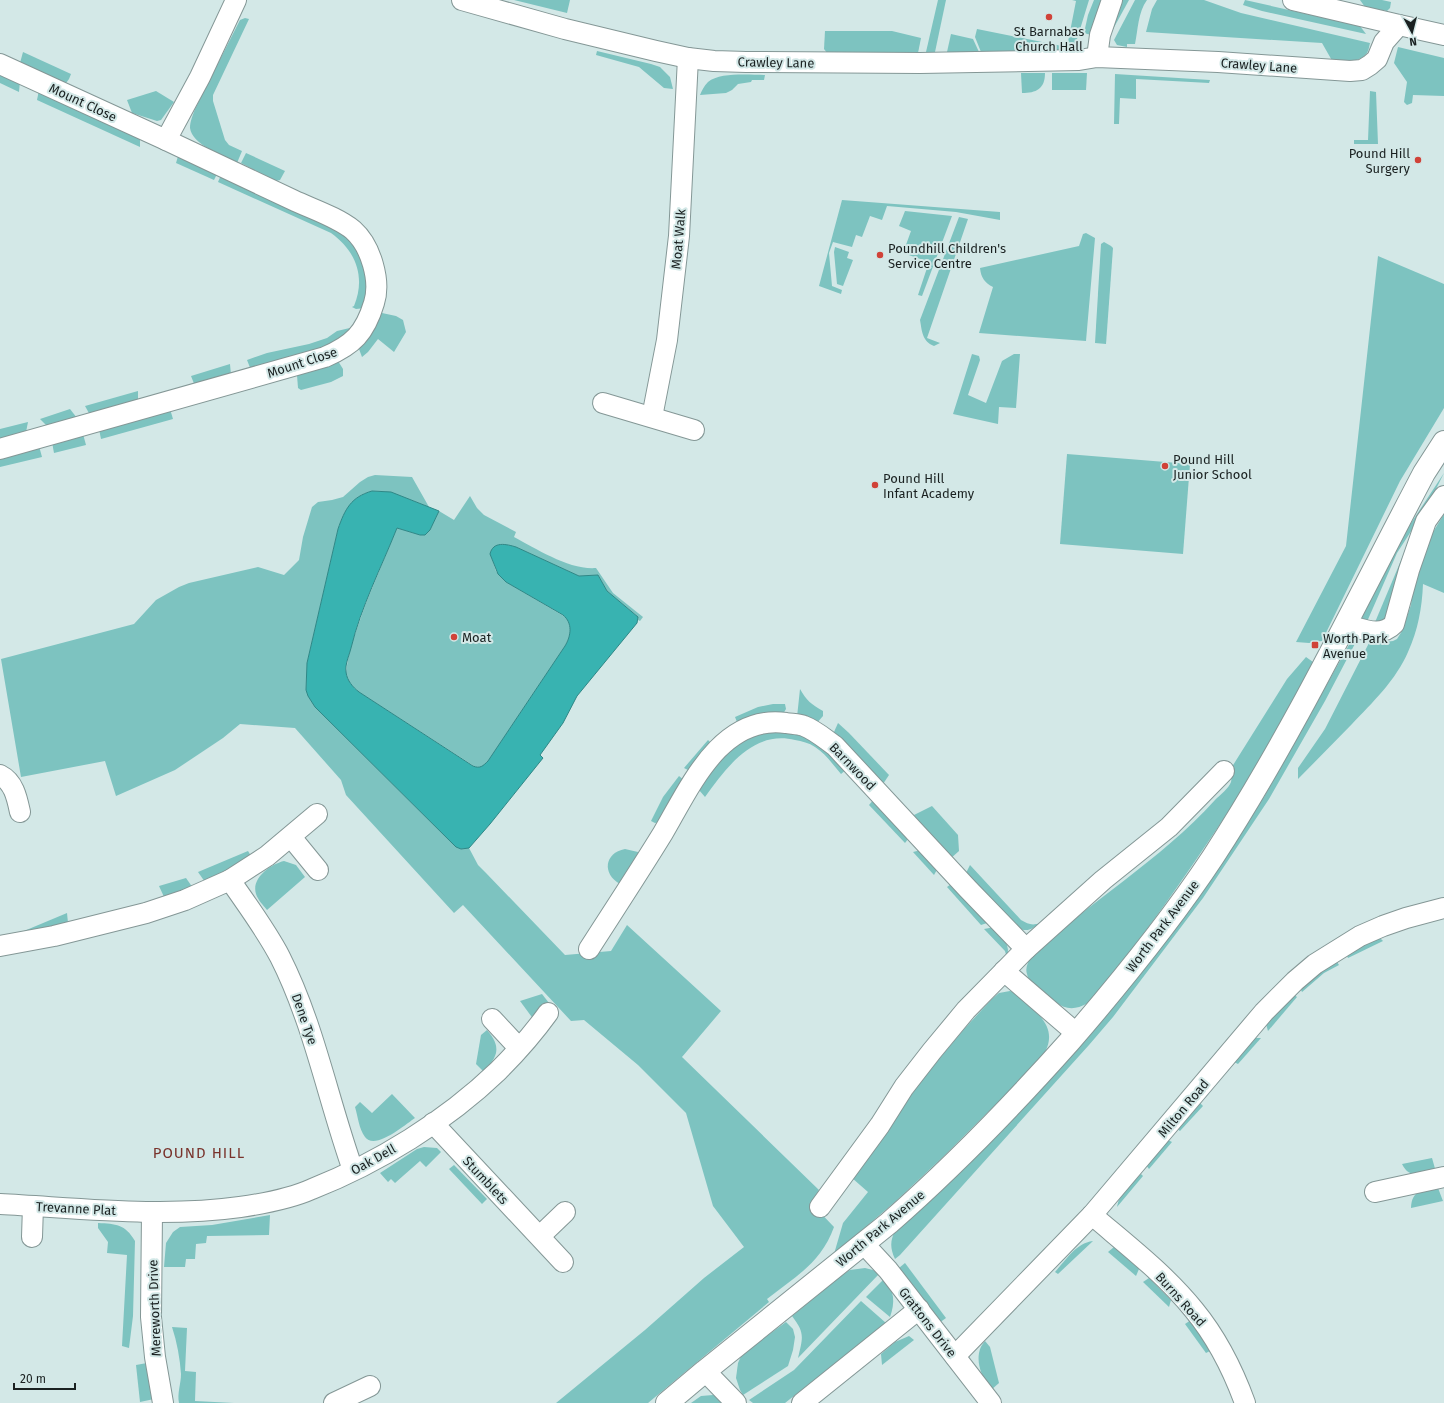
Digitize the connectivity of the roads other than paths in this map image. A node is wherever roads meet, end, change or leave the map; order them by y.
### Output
1 (236, 0) edge
2 (462, 0) edge
3 (1112, 0) edge
4 (1293, 0) edge
5 (1399, 25) junction
6 (1444, 35) edge
7 (1097, 57) junction
8 (688, 58) junction
9 (0, 64) edge
10 (166, 140) junction
11 (603, 403) dead end
12 (652, 417) junction
13 (694, 430) dead end
14 (1444, 442) edge
15 (0, 449) edge
16 (1444, 496) edge
17 (1346, 624) junction
18 (1224, 771) dead end
19 (0, 776) edge
20 (20, 812) dead end
21 (317, 814) dead end
22 (291, 837) junction
23 (318, 870) dead end
24 (230, 880) junction
25 (1444, 908) edge
26 (0, 946) edge
27 (589, 949) dead end
28 (1026, 949) junction
29 (1004, 971) junction
30 (548, 1013) dead end
31 (492, 1019) dead end
32 (1076, 1033) junction
33 (519, 1048) junction
34 (433, 1123) junction
35 (353, 1170) junction
36 (1444, 1177) edge
37 (1375, 1192) dead end
38 (0, 1204) edge
39 (33, 1206) junction
40 (820, 1207) dead end
41 (152, 1212) junction
42 (565, 1212) dead end
43 (1092, 1215) junction
44 (540, 1236) junction
45 (32, 1237) dead end
46 (863, 1243) junction
47 (563, 1262) dead end
48 (919, 1309) junction
49 (955, 1356) junction
50 (705, 1371) junction
51 (370, 1386) dead end
52 (164, 1403) edge
53 (334, 1403) edge
54 (667, 1403) edge
55 (736, 1403) edge
56 (802, 1403) edge
57 (990, 1403) edge
58 (1245, 1403) edge

1 - 10 street
2 - 8 street, Crawley Lane
3 - 7 street
4 - 5 street
5 - 6 street
5 - 7 street, Crawley Lane
7 - 8 street, Crawley Lane
8 - 12 street, Moat Walk
9 - 10 street, Mount Close
10 - 15 street, Mount Close
11 - 12 street
12 - 13 street
14 - 17 main road, Worth Park Avenue
16 - 17 street
17 - 32 main road, Worth Park Avenue
18 - 28 street
19 - 20 street
21 - 22 street
22 - 23 street
22 - 24 street
24 - 26 street
24 - 35 street, Dene Tye
25 - 43 street, Milton Road
27 - 28 street, Barnwood
28 - 29 street
29 - 32 street
29 - 40 street
30 - 33 street, Oak Dell
31 - 33 street
32 - 46 main road, Worth Park Avenue
33 - 34 street, Oak Dell
34 - 35 street, Oak Dell
34 - 44 street, Stumblets
35 - 41 street, Oak Dell
36 - 37 street
38 - 39 street, Trevanne Plat
39 - 41 street, Trevanne Plat
39 - 45 street
41 - 52 street, Mereworth Drive
42 - 44 street
43 - 49 street, Milton Road
43 - 58 street, Burns Road
44 - 47 street, Stumblets
46 - 48 street, Grattons Drive
46 - 50 main road, Worth Park Avenue
48 - 49 street, Grattons Drive
48 - 56 street
49 - 57 street, Grattons Drive
50 - 54 main road, Worth Park Avenue
50 - 55 street
51 - 53 street

